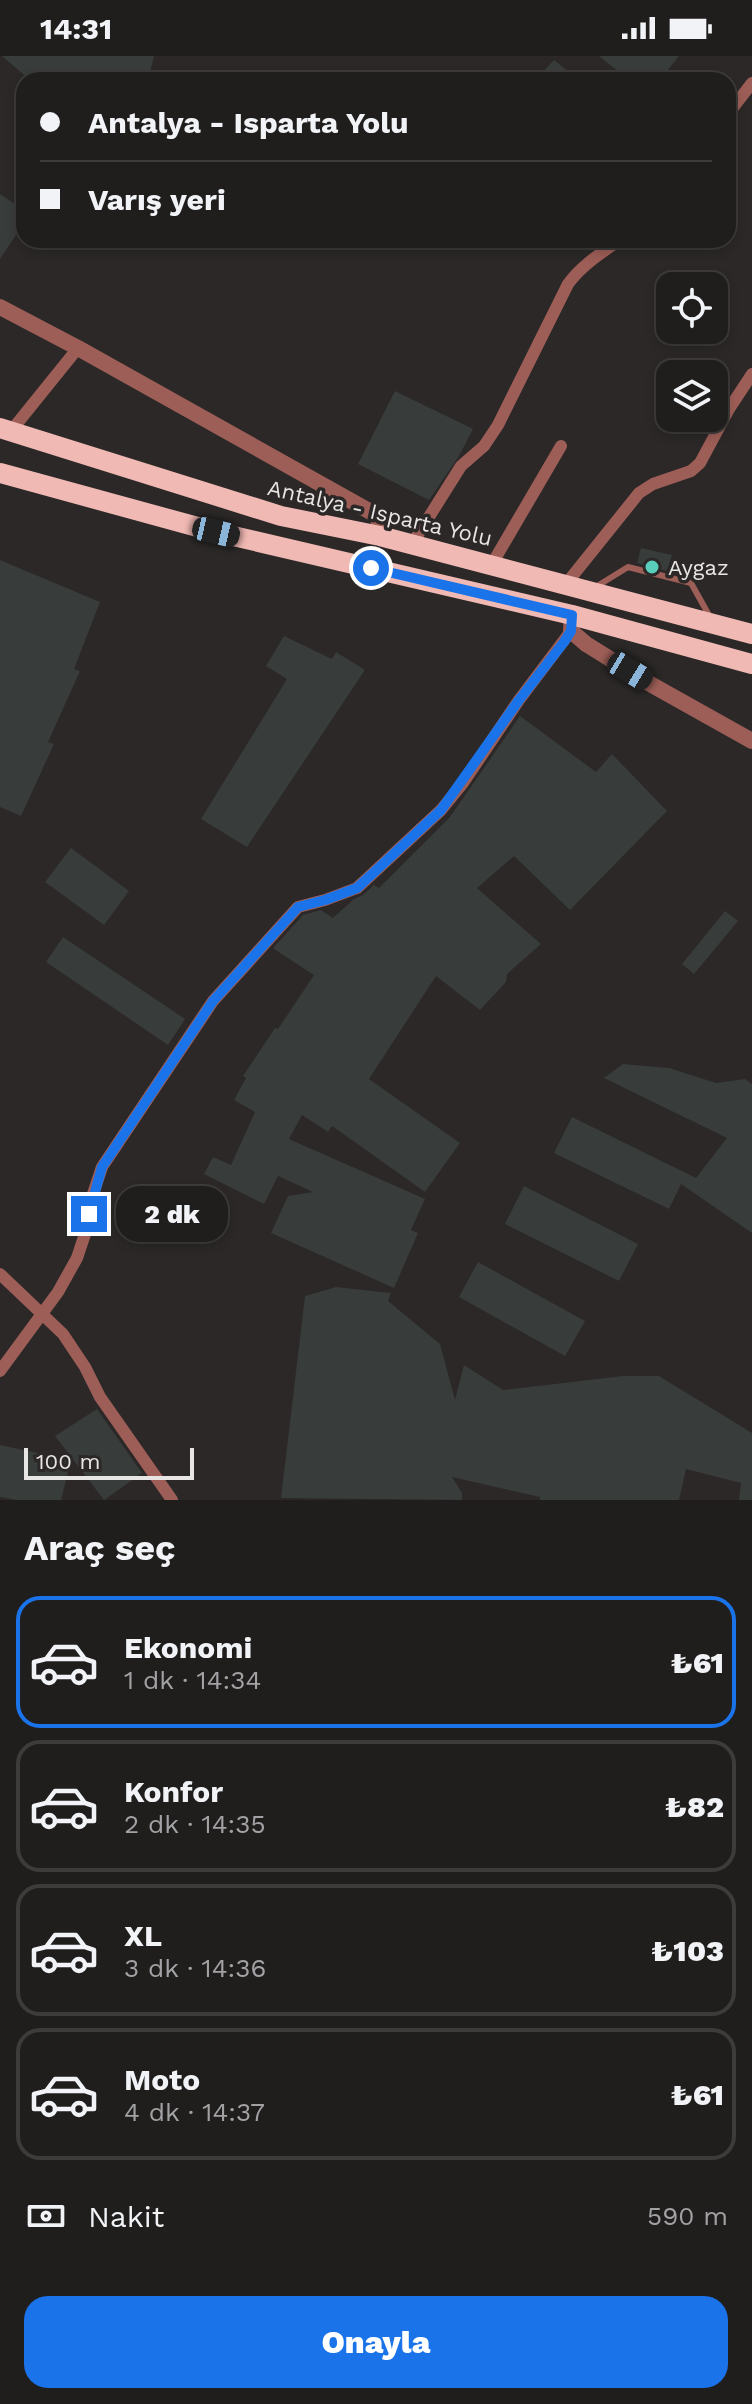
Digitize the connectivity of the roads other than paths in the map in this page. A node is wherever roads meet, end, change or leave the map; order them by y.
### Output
1 (752, 83) edge
2 (736, 104) edge
3 (608, 248) edge
4 (0, 307) edge
5 (78, 348) junction
6 (752, 374) edge
7 (5, 430) edge
8 (561, 446) dead end
9 (0, 473) edge
10 (380, 536) junction
11 (412, 544) junction
12 (492, 564) junction
13 (566, 584) junction
14 (590, 590) junction
15 (572, 623) junction
16 (714, 624) junction
17 (752, 634) edge
18 (752, 664) edge
19 (752, 741) edge
20 (0, 1274) edge
21 (42, 1313) junction
22 (0, 1371) edge
23 (172, 1500) edge

1 - 2 street
3 - 11 street
4 - 5 street
5 - 7 street
5 - 10 street
6 - 13 street
7 - 10 highway, Antalya - Isparta Yolu
8 - 12 street
9 - 15 highway
10 - 11 highway, Antalya - Isparta Yolu
11 - 12 highway, Antalya - Isparta Yolu
12 - 13 highway, Antalya - Isparta Yolu
13 - 14 highway, Antalya - Isparta Yolu
14 - 16 highway, Antalya - Isparta Yolu
14 - 16 lane
15 - 18 highway
15 - 19 street
15 - 21 street
16 - 17 highway, Antalya - Isparta Yolu
20 - 21 street
21 - 22 street
21 - 23 street

